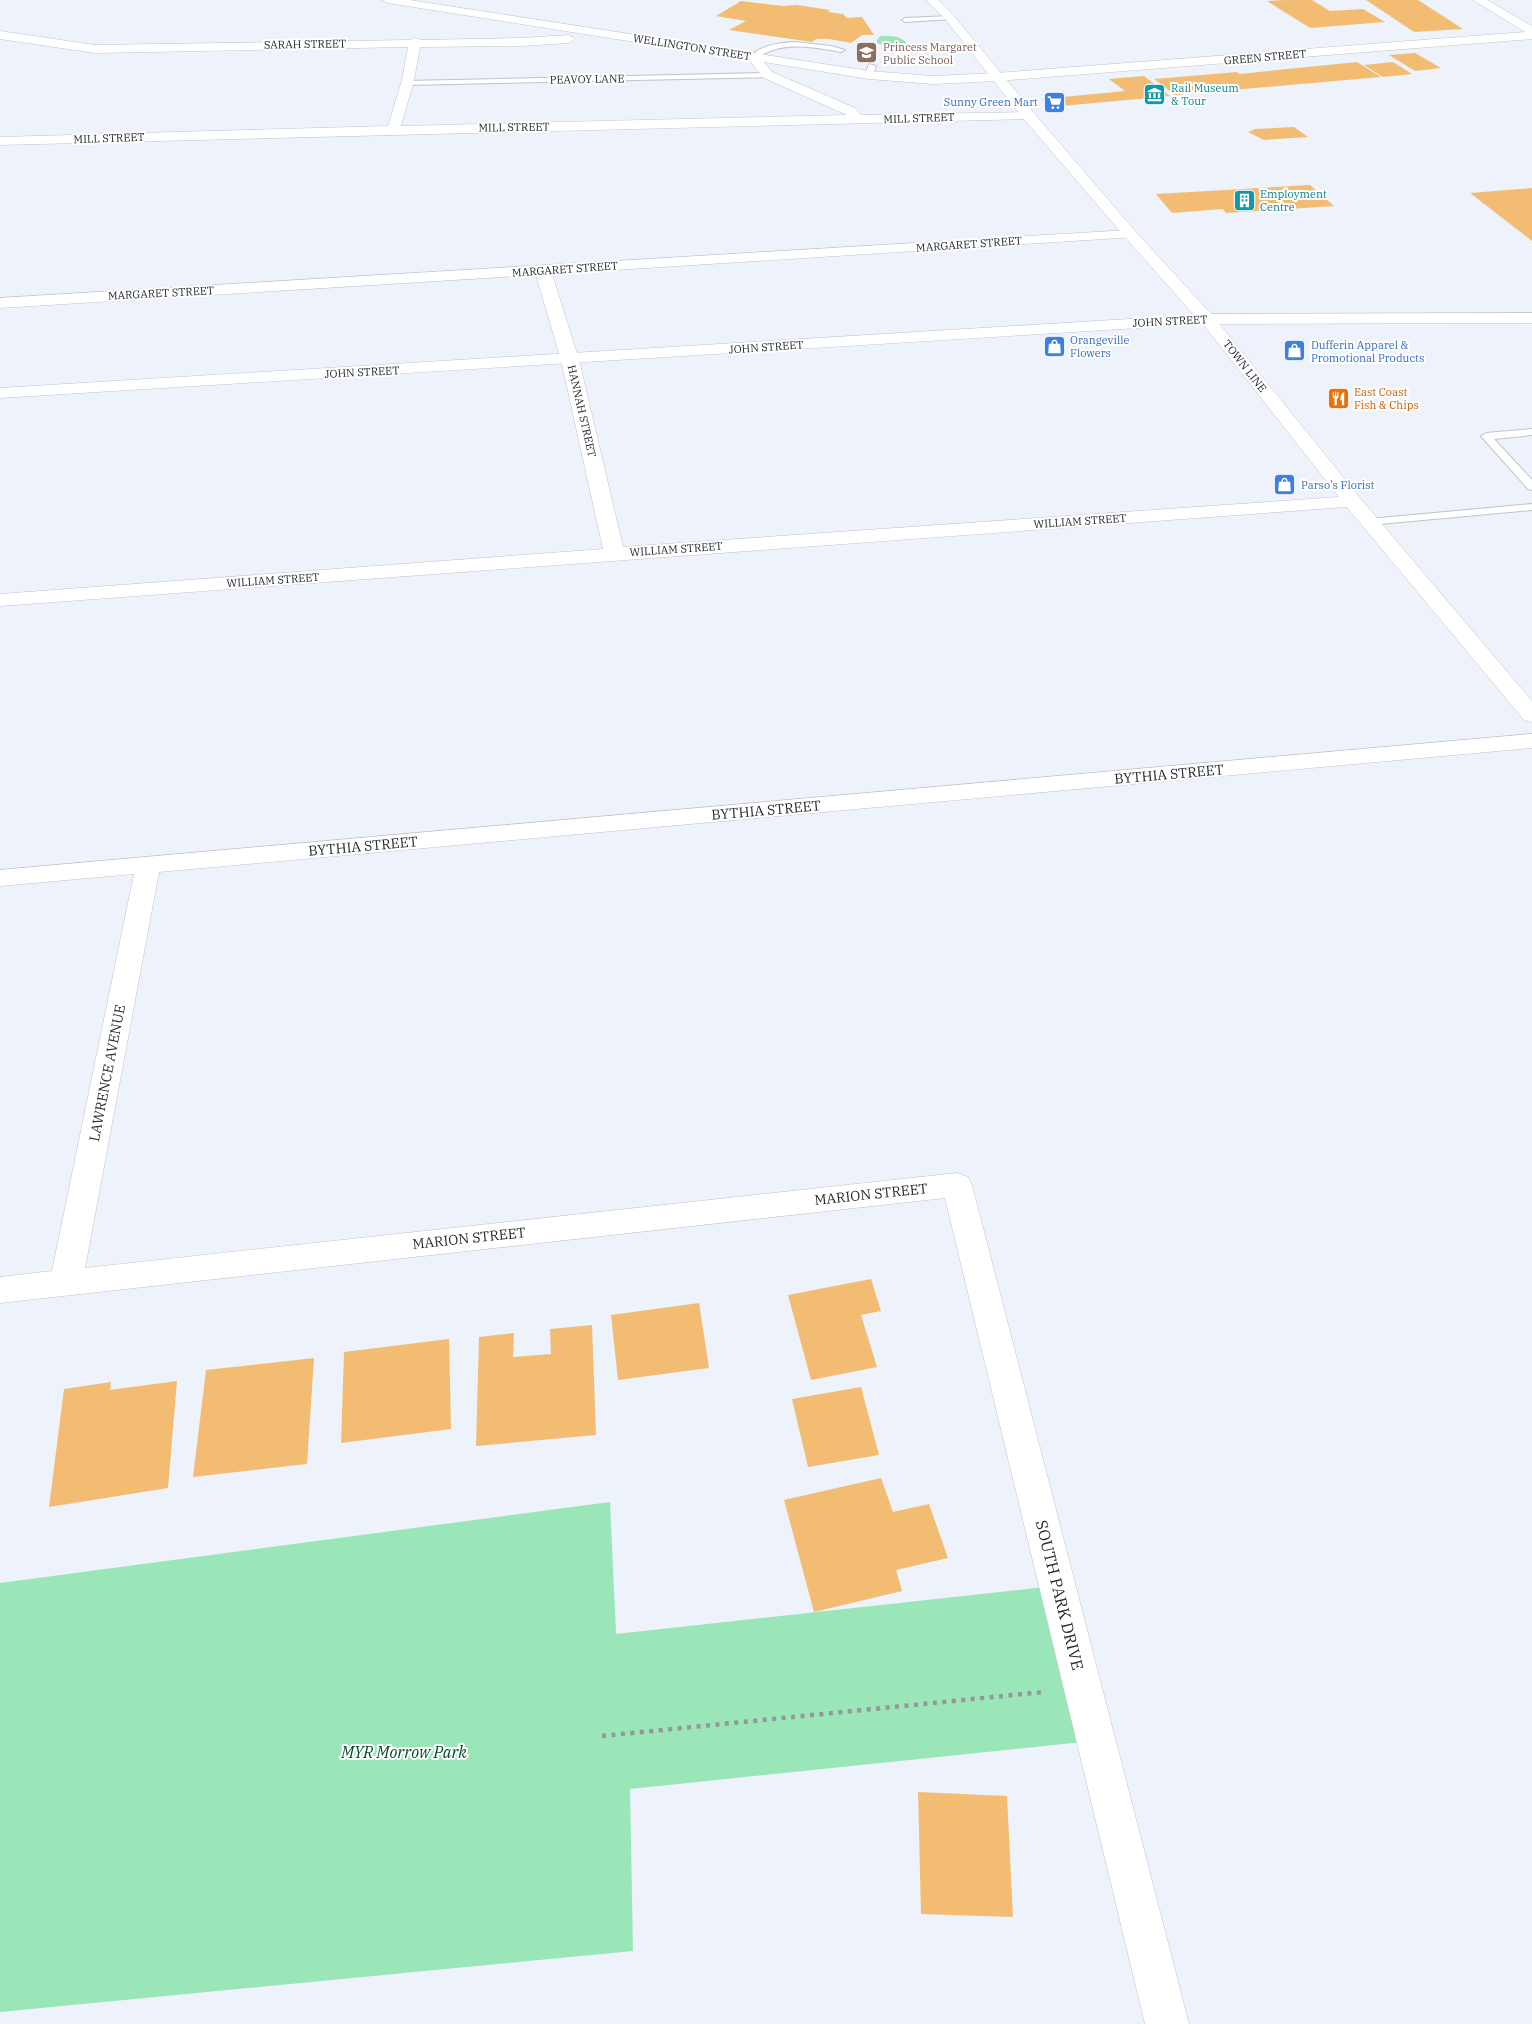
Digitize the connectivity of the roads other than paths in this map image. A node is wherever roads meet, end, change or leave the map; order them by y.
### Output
1 (388, 0) edge
2 (932, 0) edge
3 (1479, 0) edge
4 (950, 18) junction
5 (906, 20) dead end
6 (610, 33) junction
7 (1532, 33) edge
8 (0, 35) edge
9 (415, 42) junction
10 (841, 50) dead end
11 (753, 57) junction
12 (768, 75) junction
13 (997, 77) junction
14 (406, 83) junction
15 (1028, 115) junction
16 (858, 120) junction
17 (392, 130) junction
18 (0, 141) edge
19 (1130, 234) junction
20 (543, 270) junction
21 (0, 303) edge
22 (1532, 318) edge
23 (1207, 319) junction
24 (570, 360) junction
25 (0, 393) edge
26 (1532, 432) edge
27 (1532, 486) edge
28 (1353, 502) junction
29 (1532, 507) edge
30 (1369, 522) junction
31 (614, 554) junction
32 (0, 600) edge
33 (1532, 715) edge
34 (1532, 741) edge
35 (148, 865) junction
36 (0, 878) edge
37 (938, 1187) joint
38 (66, 1282) junction
39 (0, 1290) edge
40 (1167, 2024) edge

1 - 6 street, WELLINGTON STREET
2 - 4 street, TOWN LINE
3 - 7 street
4 - 5 lane
4 - 13 street, TOWN LINE
6 - 9 street, SARAH STREET
6 - 11 street, WELLINGTON STREET
7 - 13 street, GREEN STREET
8 - 9 street, SARAH STREET
9 - 14 street
10 - 11 lane
11 - 12 street
11 - 13 street, WELLINGTON STREET
12 - 14 lane, PEAVOY LANE
12 - 16 street
13 - 15 street, TOWN LINE
14 - 17 street
15 - 16 street, MILL STREET
15 - 19 street, TOWN LINE
16 - 17 street, MILL STREET
17 - 18 street, MILL STREET
19 - 20 street, MARGARET STREET
19 - 23 street, TOWN LINE
20 - 21 street, MARGARET STREET
20 - 24 street, HANNAH STREET
22 - 23 street, JOHN STREET
23 - 24 street, JOHN STREET
23 - 28 street, TOWN LINE
24 - 25 street, JOHN STREET
24 - 31 street, HANNAH STREET
26 - 27 lane
28 - 30 street, TOWN LINE
28 - 31 street, WILLIAM STREET
29 - 30 lane
30 - 33 street, TOWN LINE
31 - 32 street, WILLIAM STREET
34 - 35 street, BYTHIA STREET
35 - 36 street, BYTHIA STREET
35 - 38 street, LAWRENCE AVENUE
37 - 38 street, MARION STREET
37 - 40 street, SOUTH PARK DRIVE
38 - 39 street, MARION STREET

